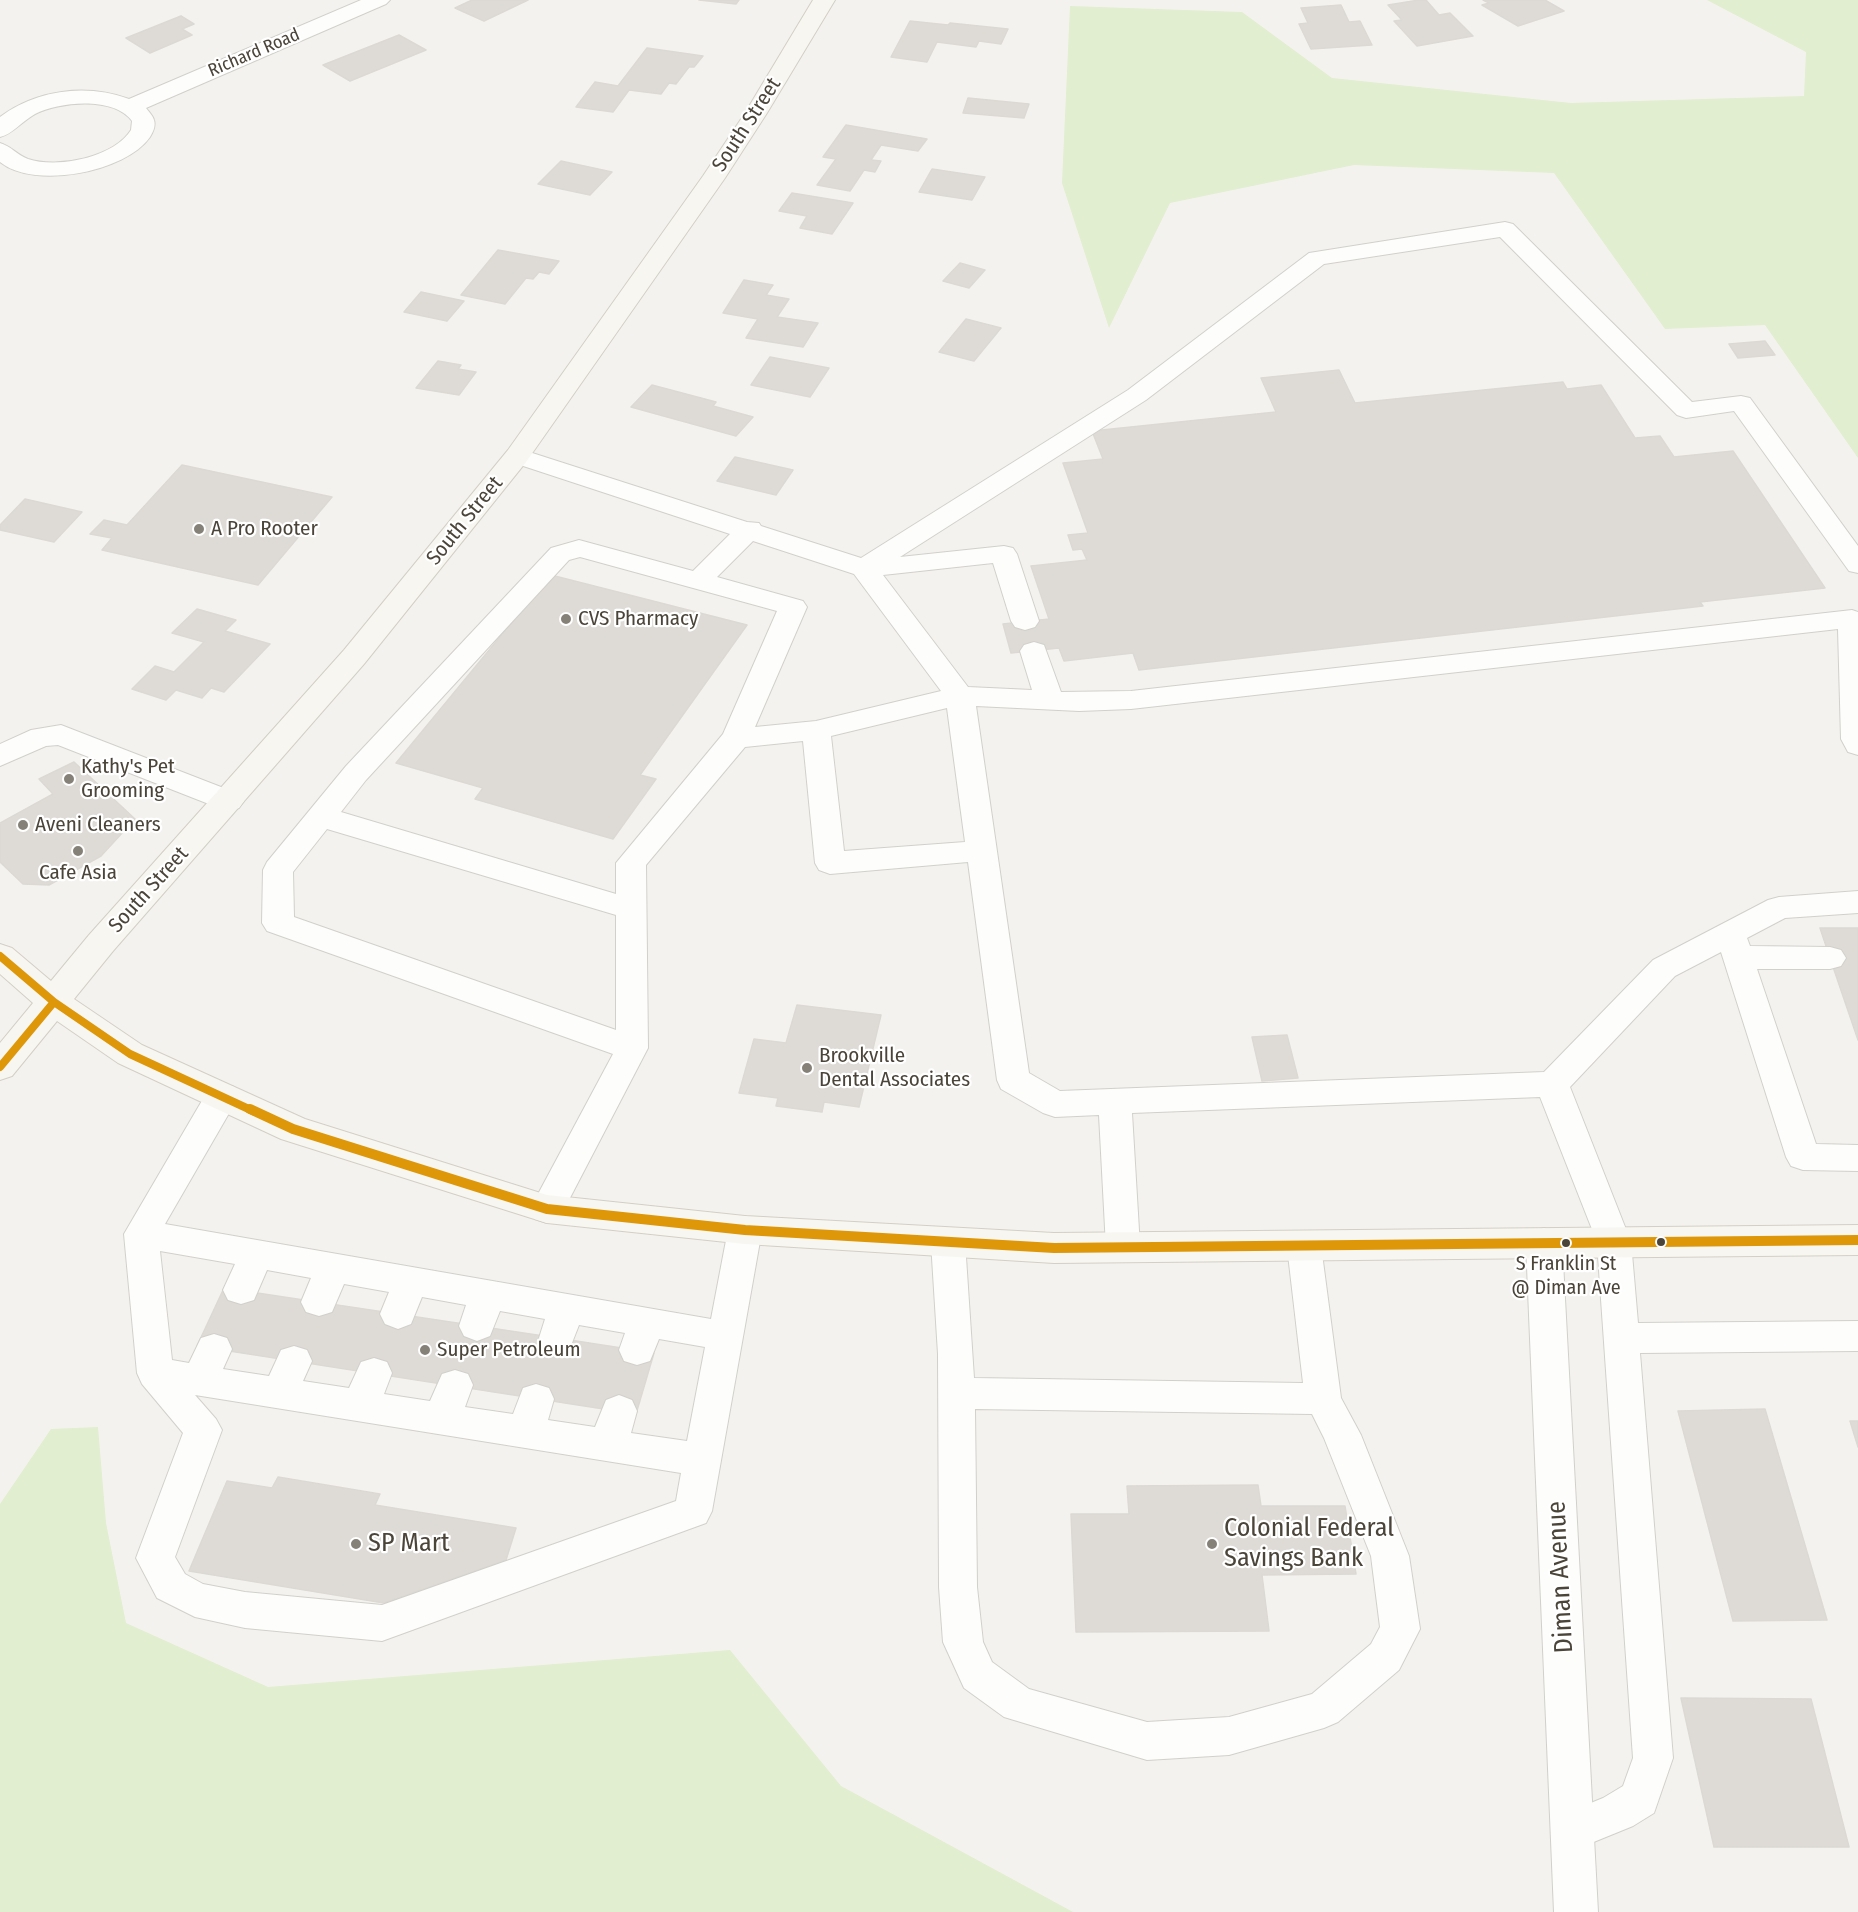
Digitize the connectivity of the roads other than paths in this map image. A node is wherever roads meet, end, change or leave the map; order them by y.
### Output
1 (379, 0) edge
2 (824, 0) edge
3 (130, 107) junction
4 (0, 130) edge
5 (0, 150) edge
6 (517, 456) junction
7 (750, 529) junction
8 (1858, 565) edge
9 (864, 568) junction
10 (698, 581) junction
11 (1855, 614) edge
12 (1025, 621) dead end
13 (1034, 651) dead end
14 (960, 696) junction
15 (1050, 701) junction
16 (816, 730) junction
17 (736, 738) junction
18 (1858, 745) edge
19 (0, 756) edge
20 (229, 801) junction
21 (322, 817) junction
22 (980, 851) junction
23 (1858, 903) edge
24 (631, 909) junction
25 (1735, 945) junction
26 (0, 956) edge
27 (1830, 958) dead end
28 (54, 1002) junction
29 (632, 1048) junction
30 (0, 1067) edge
31 (1552, 1084) junction
32 (222, 1096) junction
33 (1114, 1102) junction
34 (1858, 1158) edge
35 (547, 1209) junction
36 (745, 1230) junction
37 (141, 1233) junction
38 (1858, 1240) edge
39 (948, 1242) junction
40 (1614, 1242) junction
41 (1544, 1243) junction
42 (1304, 1245) junction
43 (1124, 1247) junction
44 (257, 1254) junction
45 (333, 1268) junction
46 (411, 1281) junction
47 (240, 1290) dead end
48 (319, 1302) dead end
49 (398, 1314) dead end
50 (725, 1336) junction
51 (1858, 1336) edge
52 (1622, 1338) junction
53 (155, 1373) junction
54 (455, 1385) dead end
55 (956, 1393) junction
56 (1323, 1399) junction
57 (619, 1411) dead end
58 (442, 1419) junction
59 (608, 1446) junction
60 (703, 1460) junction
61 (1574, 1830) junction
62 (1576, 1912) edge

1 - 3 street, Richard Road
2 - 6 main road, South Street
3 - 4 street
3 - 5 street
6 - 7 lane
6 - 20 main road, South Street
7 - 9 lane
7 - 10 lane
8 - 9 lane
9 - 12 lane
9 - 14 lane
10 - 17 lane
10 - 21 lane
11 - 15 lane
11 - 18 lane
13 - 15 lane
14 - 15 lane
14 - 16 lane
14 - 22 lane
16 - 17 lane
16 - 22 lane
17 - 24 lane
19 - 20 lane
20 - 28 main road, South Street
21 - 24 lane
21 - 29 lane
22 - 33 lane
23 - 25 lane
24 - 29 lane
25 - 27 lane
25 - 31 lane
25 - 34 lane
26 - 28 main road
28 - 30 main road, South Street
28 - 32 main road
29 - 35 lane
31 - 33 lane
31 - 40 lane
32 - 35 main road
32 - 37 lane
33 - 43 lane
35 - 36 main road
36 - 39 main road
36 - 50 lane
37 - 44 lane
37 - 53 lane
38 - 40 main road
39 - 43 main road
39 - 55 lane
40 - 41 main road
40 - 52 lane
41 - 42 main road
41 - 61 street, Diman Avenue
42 - 43 main road
42 - 56 lane
44 - 45 lane
44 - 47 lane
45 - 46 lane
45 - 48 lane
46 - 49 lane
46 - 50 lane
50 - 60 lane
51 - 52 lane
52 - 61 lane
53 - 58 lane
53 - 60 lane
54 - 58 lane
55 - 56 lane
55 - 56 lane
57 - 59 lane
58 - 59 lane
59 - 60 lane
61 - 62 street, Diman Avenue

